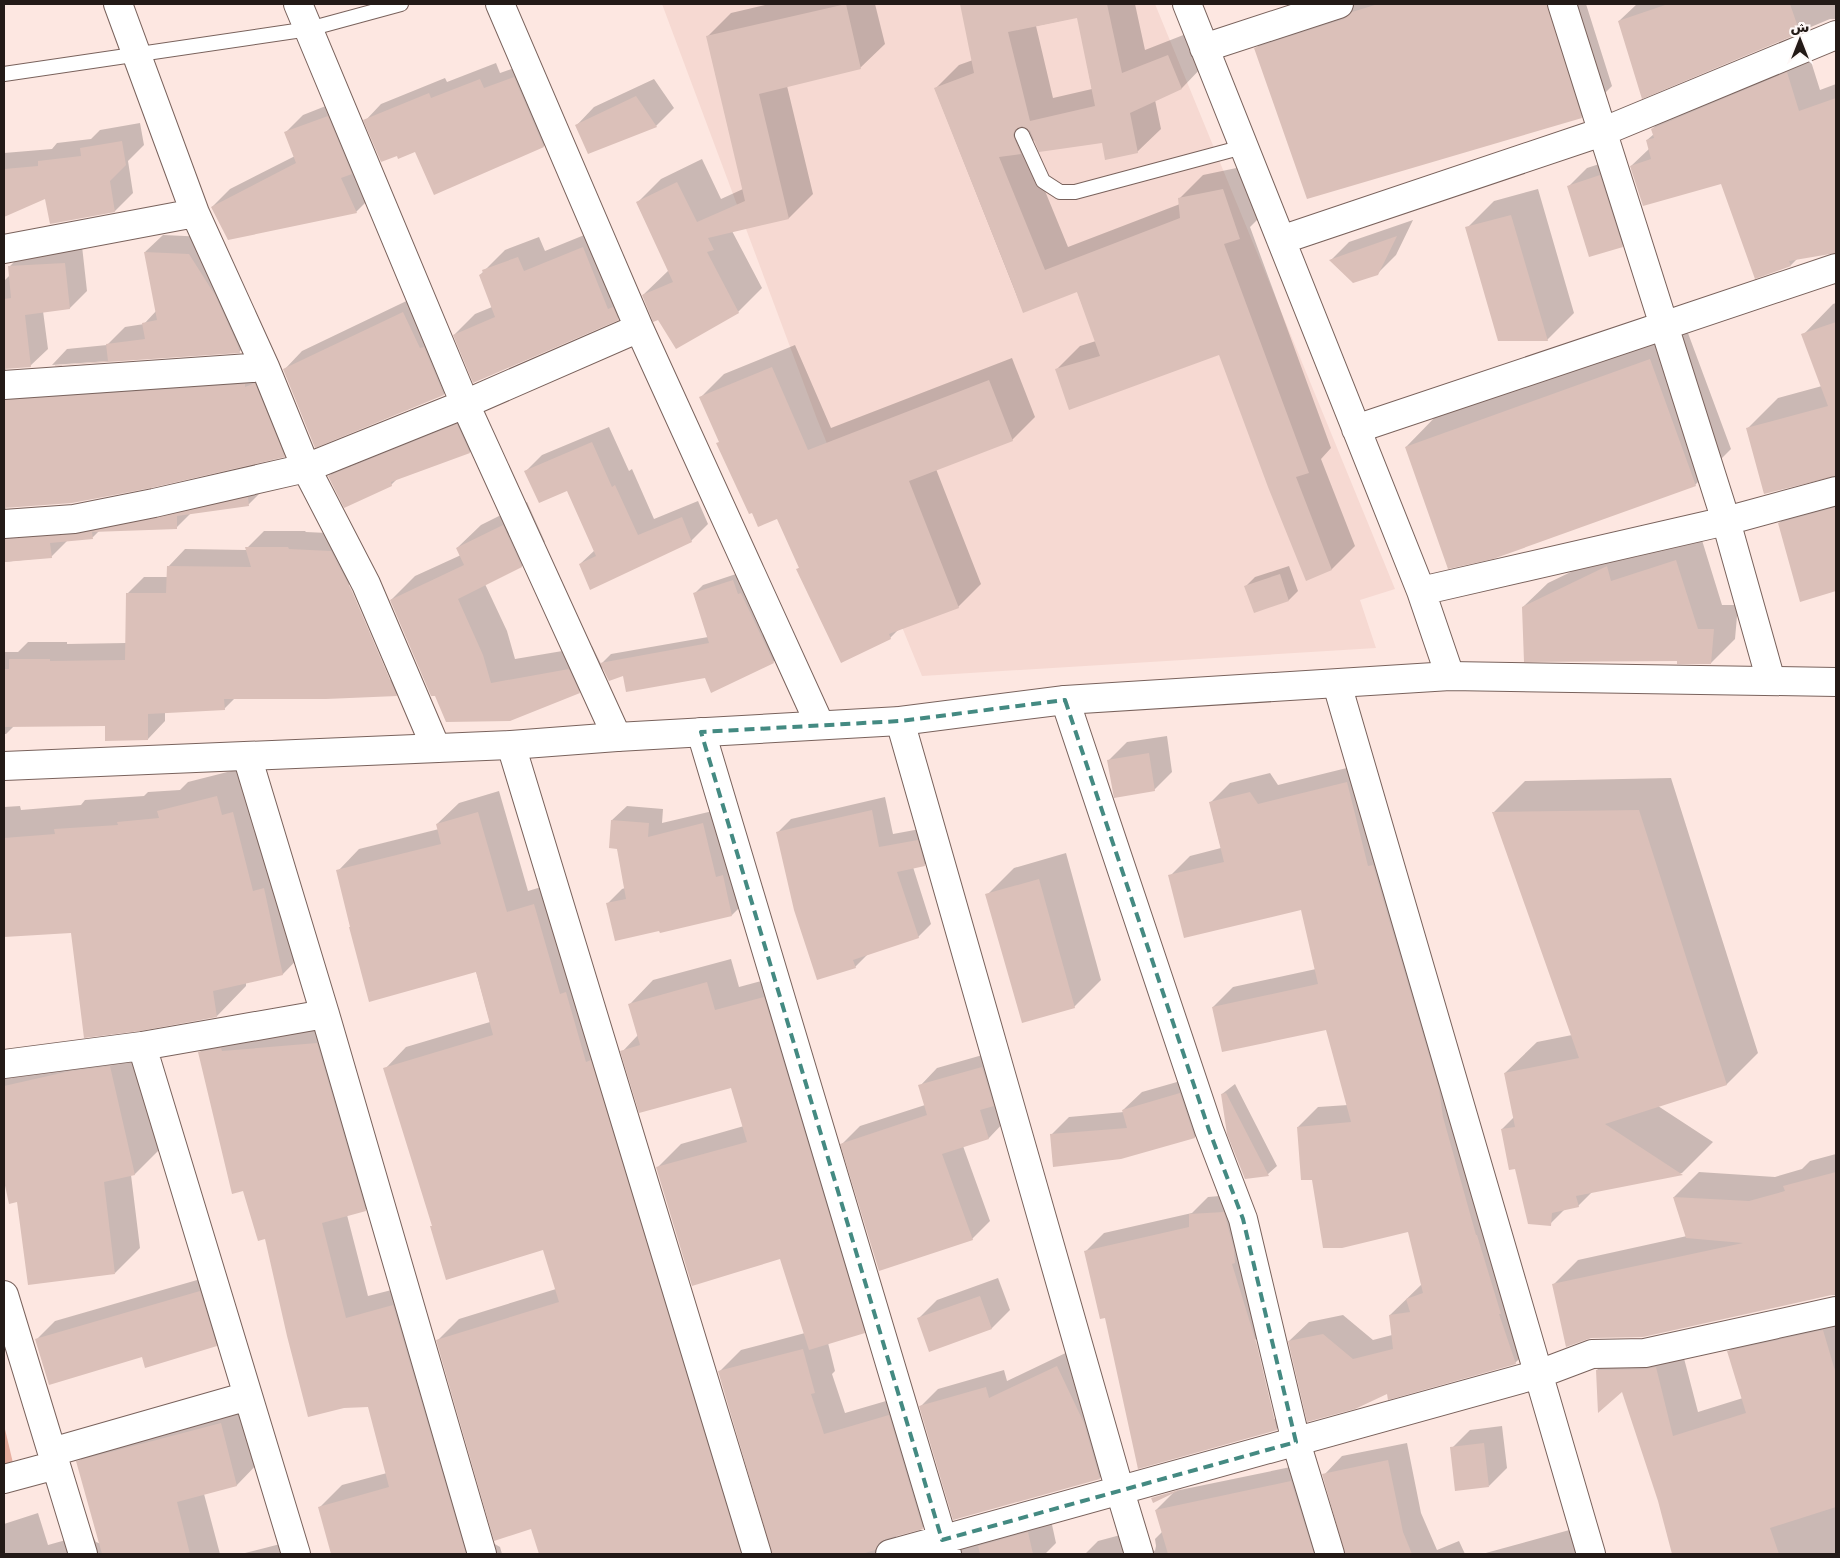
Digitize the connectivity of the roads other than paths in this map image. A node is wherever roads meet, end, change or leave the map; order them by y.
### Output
1 (118, 4) edge
2 (298, 4) edge
3 (400, 4) edge
4 (500, 4) edge
5 (1187, 4) edge
6 (1339, 4) edge
7 (1562, 4) edge
8 (309, 29) junction
9 (1836, 35) edge
10 (1204, 48) junction
11 (136, 54) junction
12 (4, 74) edge
13 (1602, 132) junction
14 (1022, 135) dead end
15 (1243, 147) junction
16 (195, 213) junction
17 (1281, 240) junction
18 (4, 249) edge
19 (1836, 268) edge
20 (1663, 326) junction
21 (640, 328) junction
22 (265, 367) junction
23 (4, 385) edge
24 (465, 404) junction
25 (1356, 429) junction
26 (306, 468) junction
27 (1836, 491) edge
28 (1726, 521) junction
29 (4, 524) edge
30 (1422, 591) junction
31 (1450, 676) junction
32 (1771, 681) junction
33 (1836, 682) edge
34 (1337, 684) junction
35 (1065, 700) junction
36 (900, 721) junction
37 (820, 725) junction
38 (701, 732) junction
39 (617, 737) junction
40 (511, 745) junction
41 (436, 748) junction
42 (246, 756) junction
43 (4, 766) edge
44 (325, 1014) junction
45 (142, 1046) junction
46 (4, 1064) edge
47 (4, 1295) edge
48 (1836, 1311) edge
49 (1538, 1374) junction
50 (248, 1396) junction
51 (1296, 1442) junction
52 (54, 1459) junction
53 (4, 1479) edge
54 (1120, 1491) junction
55 (945, 1547) edge
56 (83, 1554) edge
57 (296, 1554) edge
58 (482, 1554) edge
59 (757, 1554) edge
60 (890, 1554) edge
61 (1139, 1554) edge
62 (1330, 1554) edge
63 (1591, 1554) edge

1 - 11 street
2 - 8 street
3 - 8 lane
4 - 21 street
5 - 10 street
6 - 10 street
7 - 13 street
8 - 11 lane
8 - 24 street
9 - 13 street
10 - 15 street
11 - 12 lane
11 - 16 street
13 - 17 street
13 - 20 street
14 - 15 lane
15 - 17 street
16 - 18 street
16 - 22 street
17 - 25 street
19 - 20 street
20 - 25 street
20 - 28 street
21 - 24 street
21 - 37 street
22 - 23 street
22 - 26 street
24 - 26 street
24 - 39 street
25 - 30 street
26 - 29 street
26 - 41 street
27 - 28 street
28 - 30 street
28 - 32 street
30 - 31 street
31 - 32 street
31 - 34 street
32 - 33 street
34 - 35 street
34 - 49 street
35 - 36 street
35 - 51 street
36 - 37 street
36 - 54 street
37 - 38 street
38 - 39 street
38 - 55 street
39 - 40 street
40 - 41 street
40 - 59 street
41 - 42 street
42 - 43 street
42 - 44 street
44 - 45 street
44 - 58 street
45 - 46 street
45 - 50 street
47 - 52 street
48 - 49 street
49 - 51 street
49 - 63 street
50 - 52 street
50 - 57 street
51 - 54 street
51 - 62 street
52 - 53 street
52 - 56 street
54 - 55 street
54 - 61 street
55 - 60 street

